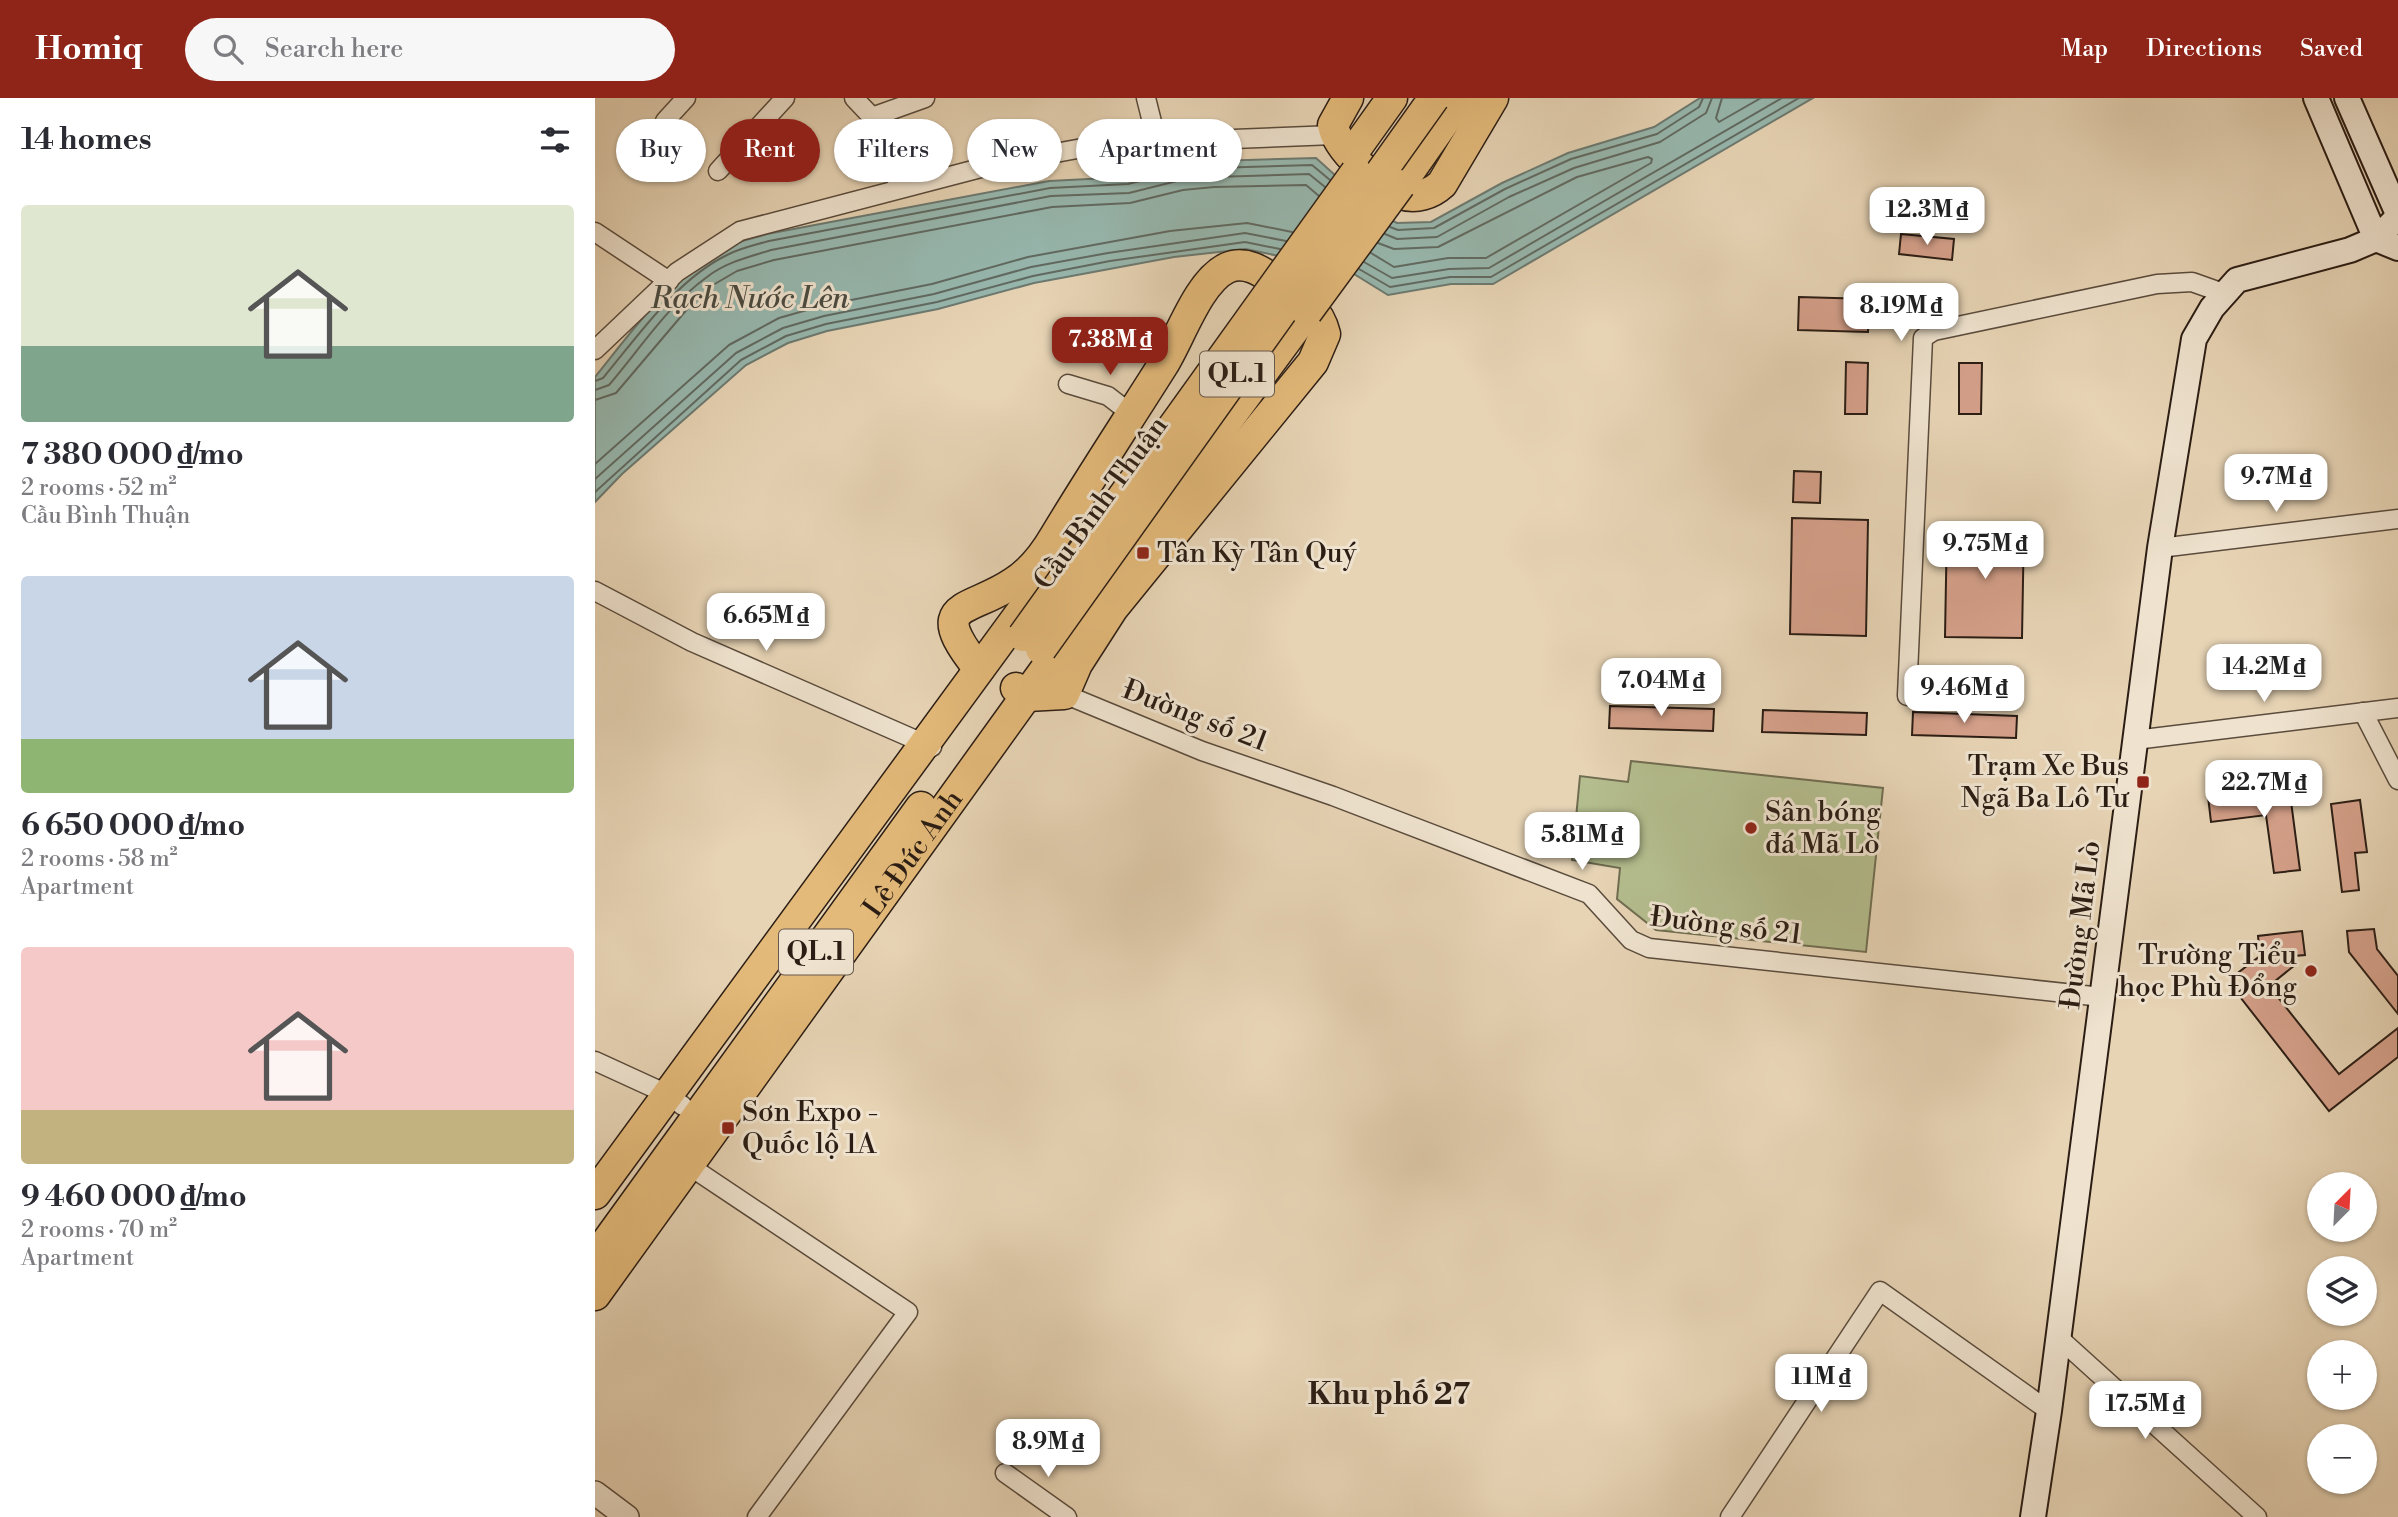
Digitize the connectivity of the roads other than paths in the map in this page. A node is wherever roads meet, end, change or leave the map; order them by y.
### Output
1 (685, 98) edge
2 (785, 98) edge
3 (854, 98) edge
4 (925, 98) edge
5 (1146, 98) edge
6 (1348, 98) edge
7 (1392, 98) edge
8 (1409, 98) edge
9 (1434, 98) edge
10 (1461, 98) edge
11 (1493, 98) edge
12 (2316, 98) edge
13 (2347, 98) edge
14 (871, 117) junction
15 (667, 119) edge
16 (1151, 119) edge
17 (1334, 135) junction
18 (1242, 139) edge
19 (1076, 149) edge
20 (718, 171) dead end
21 (900, 188) junction
22 (2398, 215) edge
23 (595, 232) edge
24 (2387, 244) edge
25 (669, 281) junction
26 (2223, 293) junction
27 (595, 350) edge
28 (1068, 384) dead end
29 (1130, 413) junction
30 (2398, 519) edge
31 (2160, 548) junction
32 (595, 591) edge
33 (1083, 617) joint
34 (1032, 643) junction
35 (979, 668) junction
36 (1020, 691) junction
37 (1064, 694) junction
38 (1907, 696) dead end
39 (2398, 708) edge
40 (2363, 712) junction
41 (2135, 740) junction
42 (932, 747) junction
43 (2398, 780) edge
44 (2102, 996) junction
45 (595, 1061) edge
46 (675, 1100) junction
47 (688, 1165) junction
48 (595, 1194) edge
49 (595, 1228) edge
50 (595, 1258) edge
51 (595, 1295) edge
52 (2059, 1338) junction
53 (2049, 1411) junction
54 (1005, 1473) dead end
55 (595, 1493) edge
56 (627, 1517) edge
57 (757, 1517) edge
58 (1067, 1517) edge
59 (1730, 1517) edge
60 (2033, 1517) edge
61 (2257, 1517) edge

1 - 15 street
2 - 20 street
3 - 14 street
4 - 14 street
5 - 16 street
6 - 17 highway
7 - 35 highway, Cầu Bình Thuận / QL.1
8 - 34 highway, Cầu Bình Thuận / QL.1, bridge
9 - 34 highway, Cầu Bình Thuận / QL.1, bridge
10 - 33 highway, Cầu Bình Thuận / QL.1, bridge
11 - 17 highway
12 - 24 main road
13 - 22 main road
14 - 21 street
17 - 18 street
19 - 21 street
21 - 25 street
22 - 24 main road, Đường Mã Lò
23 - 25 street
24 - 26 main road, Đường Mã Lò
25 - 27 street
26 - 31 main road, Đường Mã Lò
26 - 38 street
28 - 29 street
29 - 35 highway
29 - 37 highway
30 - 31 street
31 - 41 main road, Đường Mã Lò
32 - 42 street
33 - 36 highway, Lê Đức Anh / QL.1
34 - 36 highway, Lê Đức Anh / QL.1
34 - 42 highway, Lê Đức Anh / QL.1
35 - 42 highway, Lê Đức Anh / QL.1
36 - 37 highway
36 - 47 highway, Lê Đức Anh / QL.1
36 - 50 highway, Lê Đức Anh / QL.1
37 - 44 street, Đường số 21
39 - 40 street
40 - 41 street
40 - 43 street
41 - 44 main road, Đường Mã Lò
42 - 46 highway, Lê Đức Anh / QL.1
44 - 52 main road, Đường Mã Lò
45 - 46 street
46 - 48 highway, Lê Đức Anh / QL.1
46 - 49 highway, Lê Đức Anh / QL.1
47 - 51 highway, Lê Đức Anh / QL.1
47 - 57 street
52 - 53 main road, Đường Mã Lò
52 - 61 street
53 - 59 street
53 - 60 main road, Đường Mã Lò
54 - 58 street
55 - 56 street

